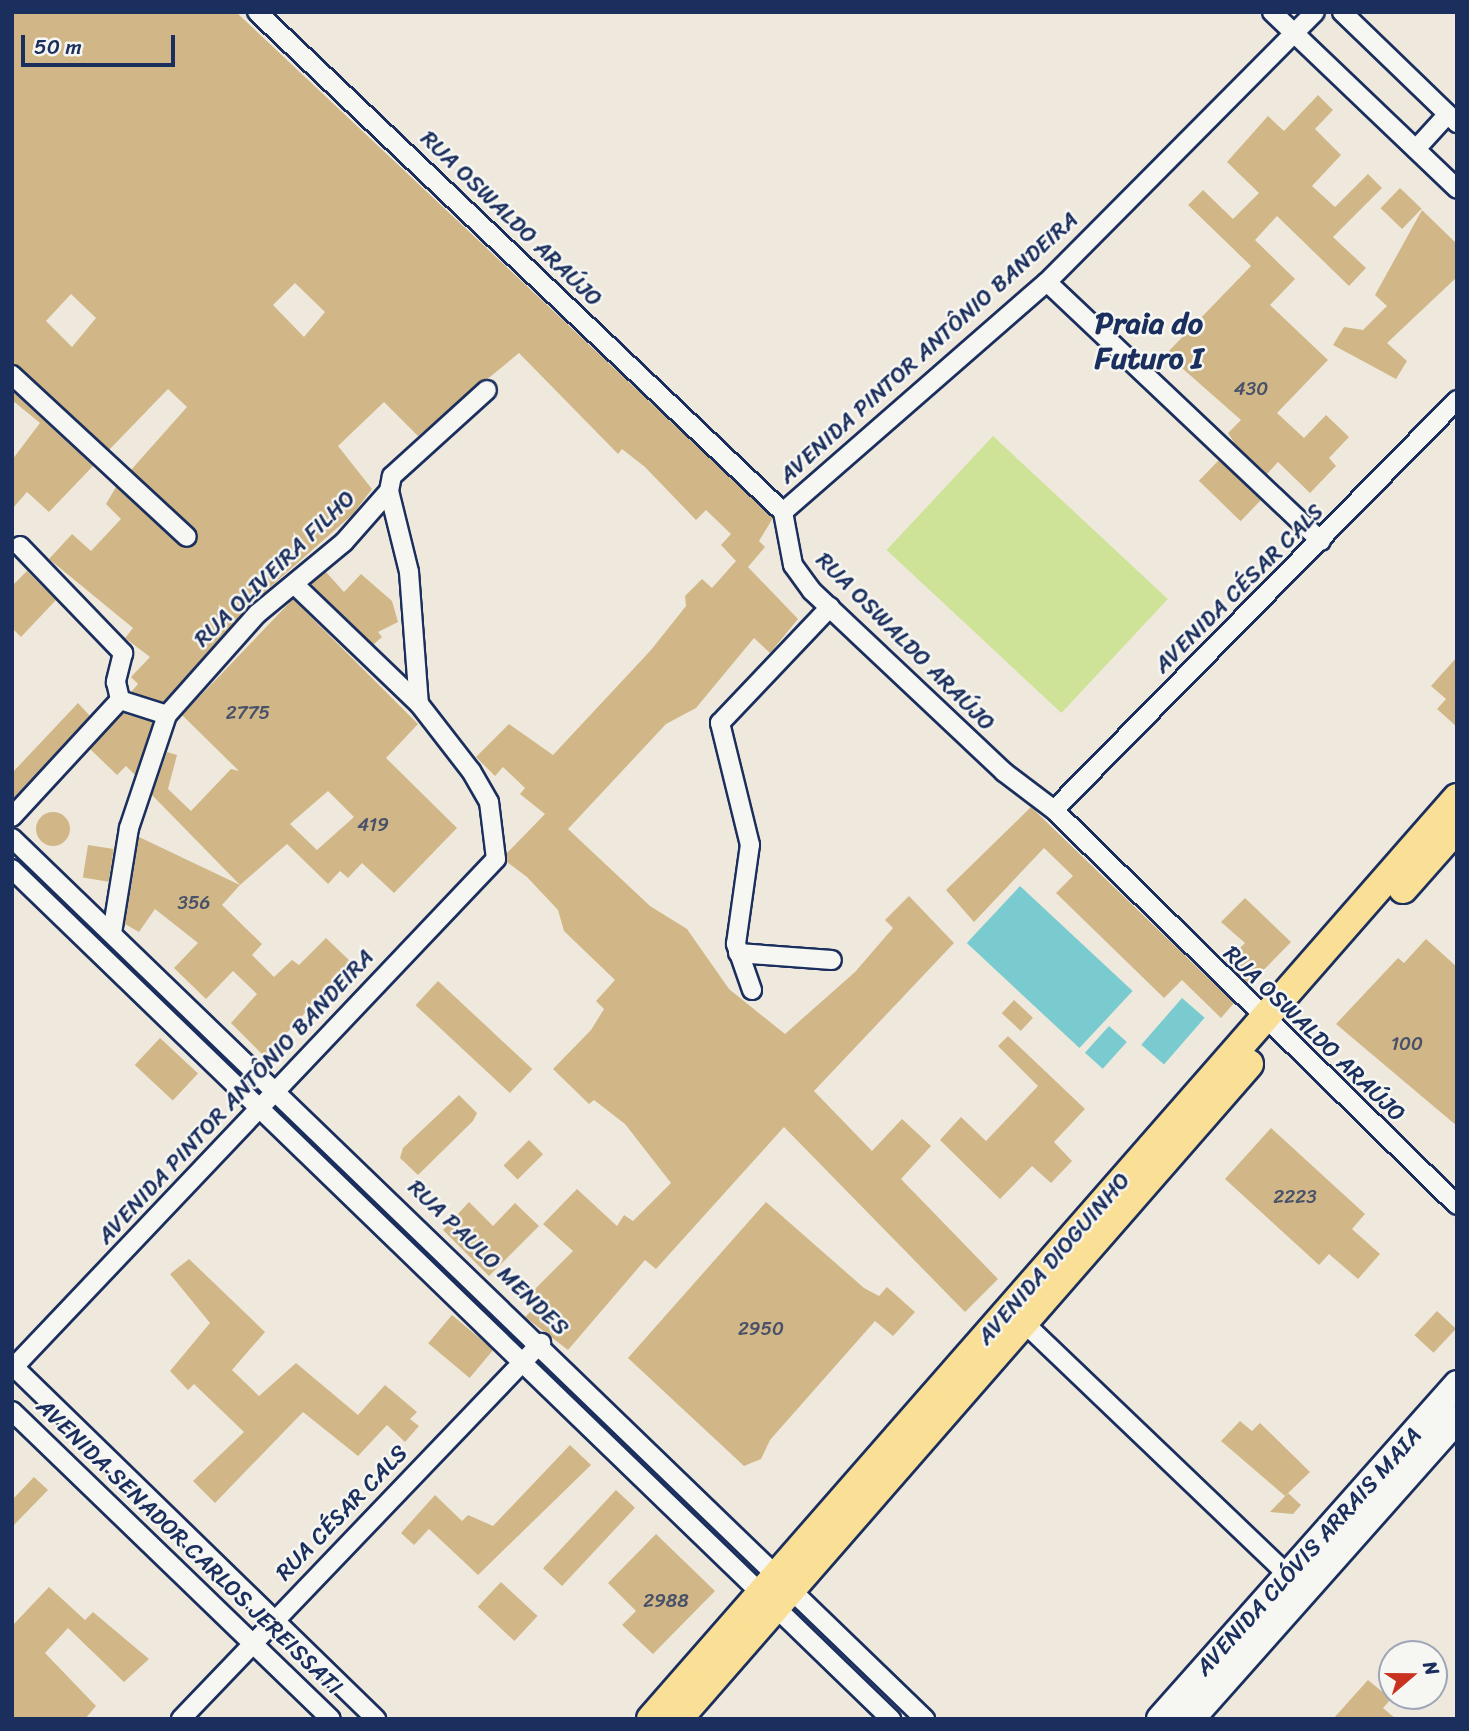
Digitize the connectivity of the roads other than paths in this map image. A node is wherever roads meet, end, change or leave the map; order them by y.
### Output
1 (257, 12) edge
2 (1272, 12) edge
3 (1315, 12) edge
4 (1342, 12) edge
5 (1296, 34) junction
6 (1452, 118) edge
7 (1416, 149) junction
8 (1457, 188) edge
9 (1047, 282) junction
10 (12, 374) edge
11 (487, 390) dead end
12 (1457, 400) edge
13 (389, 491) junction
14 (783, 512) junction
15 (187, 537) dead end
16 (1321, 541) junction
17 (20, 546) dead end
18 (296, 586) junction
19 (830, 607) junction
20 (120, 700) junction
21 (419, 704) junction
22 (167, 715) junction
23 (1457, 798) edge
24 (1054, 810) junction
25 (12, 817) edge
26 (1457, 828) edge
27 (12, 838) edge
28 (12, 869) edge
29 (55, 878) junction
30 (39, 896) junction
31 (112, 933) junction
32 (738, 953) junction
33 (832, 960) dead end
34 (752, 990) dead end
35 (183, 1000) junction
36 (165, 1018) junction
37 (1269, 1026) junction
38 (277, 1088) junction
39 (256, 1111) junction
40 (1457, 1205) edge
41 (1018, 1317) junction
42 (541, 1343) junction
43 (522, 1363) junction
44 (13, 1367) edge
45 (1457, 1384) edge
46 (12, 1411) edge
47 (1457, 1419) edge
48 (687, 1487) junction
49 (669, 1506) junction
50 (1296, 1583) junction
51 (777, 1591) junction
52 (275, 1618) junction
53 (253, 1641) junction
54 (181, 1719) edge
55 (331, 1719) edge
56 (376, 1719) edge
57 (651, 1719) edge
58 (678, 1719) edge
59 (891, 1719) edge
60 (925, 1719) edge
61 (1160, 1719) edge
62 (1191, 1719) edge

1 - 14 street, RUA OSWALDO ARAÚJO
2 - 5 street
3 - 5 street, AVENIDA PINTOR ANTÔNIO BANDEIRA
4 - 6 street
5 - 7 street
5 - 9 street, AVENIDA PINTOR ANTÔNIO BANDEIRA
6 - 7 street
7 - 8 street
9 - 14 street, AVENIDA PINTOR ANTÔNIO BANDEIRA
9 - 16 street
10 - 15 street
11 - 13 street, RUA OLIVEIRA FILHO
12 - 16 street, AVENIDA CÉSAR CALS
13 - 18 street, RUA OLIVEIRA FILHO
13 - 21 street
14 - 19 street, RUA OSWALDO ARAÚJO
16 - 24 street, AVENIDA CÉSAR CALS
17 - 20 street
18 - 21 street
18 - 22 street, RUA OLIVEIRA FILHO
19 - 24 street, RUA OSWALDO ARAÚJO
19 - 32 street
20 - 22 street
20 - 25 street
21 - 38 street, AVENIDA PINTOR ANTÔNIO BANDEIRA
22 - 31 street, RUA OLIVEIRA FILHO
23 - 37 main road, AVENIDA DIOGUINHO
24 - 37 street, RUA OSWALDO ARAÚJO
26 - 37 main road, AVENIDA DIOGUINHO
27 - 29 street, RUA PAULO MENDES
28 - 30 street, RUA PAULO MENDES
29 - 30 street
29 - 31 street, RUA PAULO MENDES
30 - 36 street, RUA PAULO MENDES
31 - 35 street, RUA PAULO MENDES
32 - 33 street
32 - 34 street
35 - 36 street
35 - 38 street, RUA PAULO MENDES
36 - 39 street, RUA PAULO MENDES
37 - 40 street, RUA OSWALDO ARAÚJO
37 - 41 main road, AVENIDA DIOGUINHO
38 - 39 street, AVENIDA PINTOR ANTÔNIO BANDEIRA
38 - 42 street, RUA PAULO MENDES
39 - 43 street, RUA PAULO MENDES
39 - 44 street, AVENIDA PINTOR ANTÔNIO BANDEIRA
41 - 50 street
41 - 51 main road, AVENIDA DIOGUINHO
42 - 43 street, RUA CÉSAR CALS
42 - 48 street, RUA PAULO MENDES
43 - 49 street, RUA PAULO MENDES
43 - 52 street, RUA CÉSAR CALS
44 - 52 street, AVENIDA SENADOR CARLOS JEREISSATI
45 - 50 main road, AVENIDA CLÓVIS ARRAIS MAIA
46 - 53 street, AVENIDA SENADOR CARLOS JEREISSATI
47 - 50 main road, AVENIDA CLÓVIS ARRAIS MAIA
48 - 49 street
48 - 51 street, RUA PAULO MENDES
49 - 51 street, RUA PAULO MENDES
50 - 61 main road, AVENIDA CLÓVIS ARRAIS MAIA
50 - 62 main road, AVENIDA CLÓVIS ARRAIS MAIA
51 - 57 main road, AVENIDA DIOGUINHO
51 - 58 main road, AVENIDA DIOGUINHO
51 - 59 street, RUA PAULO MENDES
51 - 60 street, RUA PAULO MENDES
52 - 53 street, RUA CÉSAR CALS
52 - 56 street, AVENIDA SENADOR CARLOS JEREISSATI
53 - 54 street, RUA CÉSAR CALS
53 - 55 street, AVENIDA SENADOR CARLOS JEREISSATI

